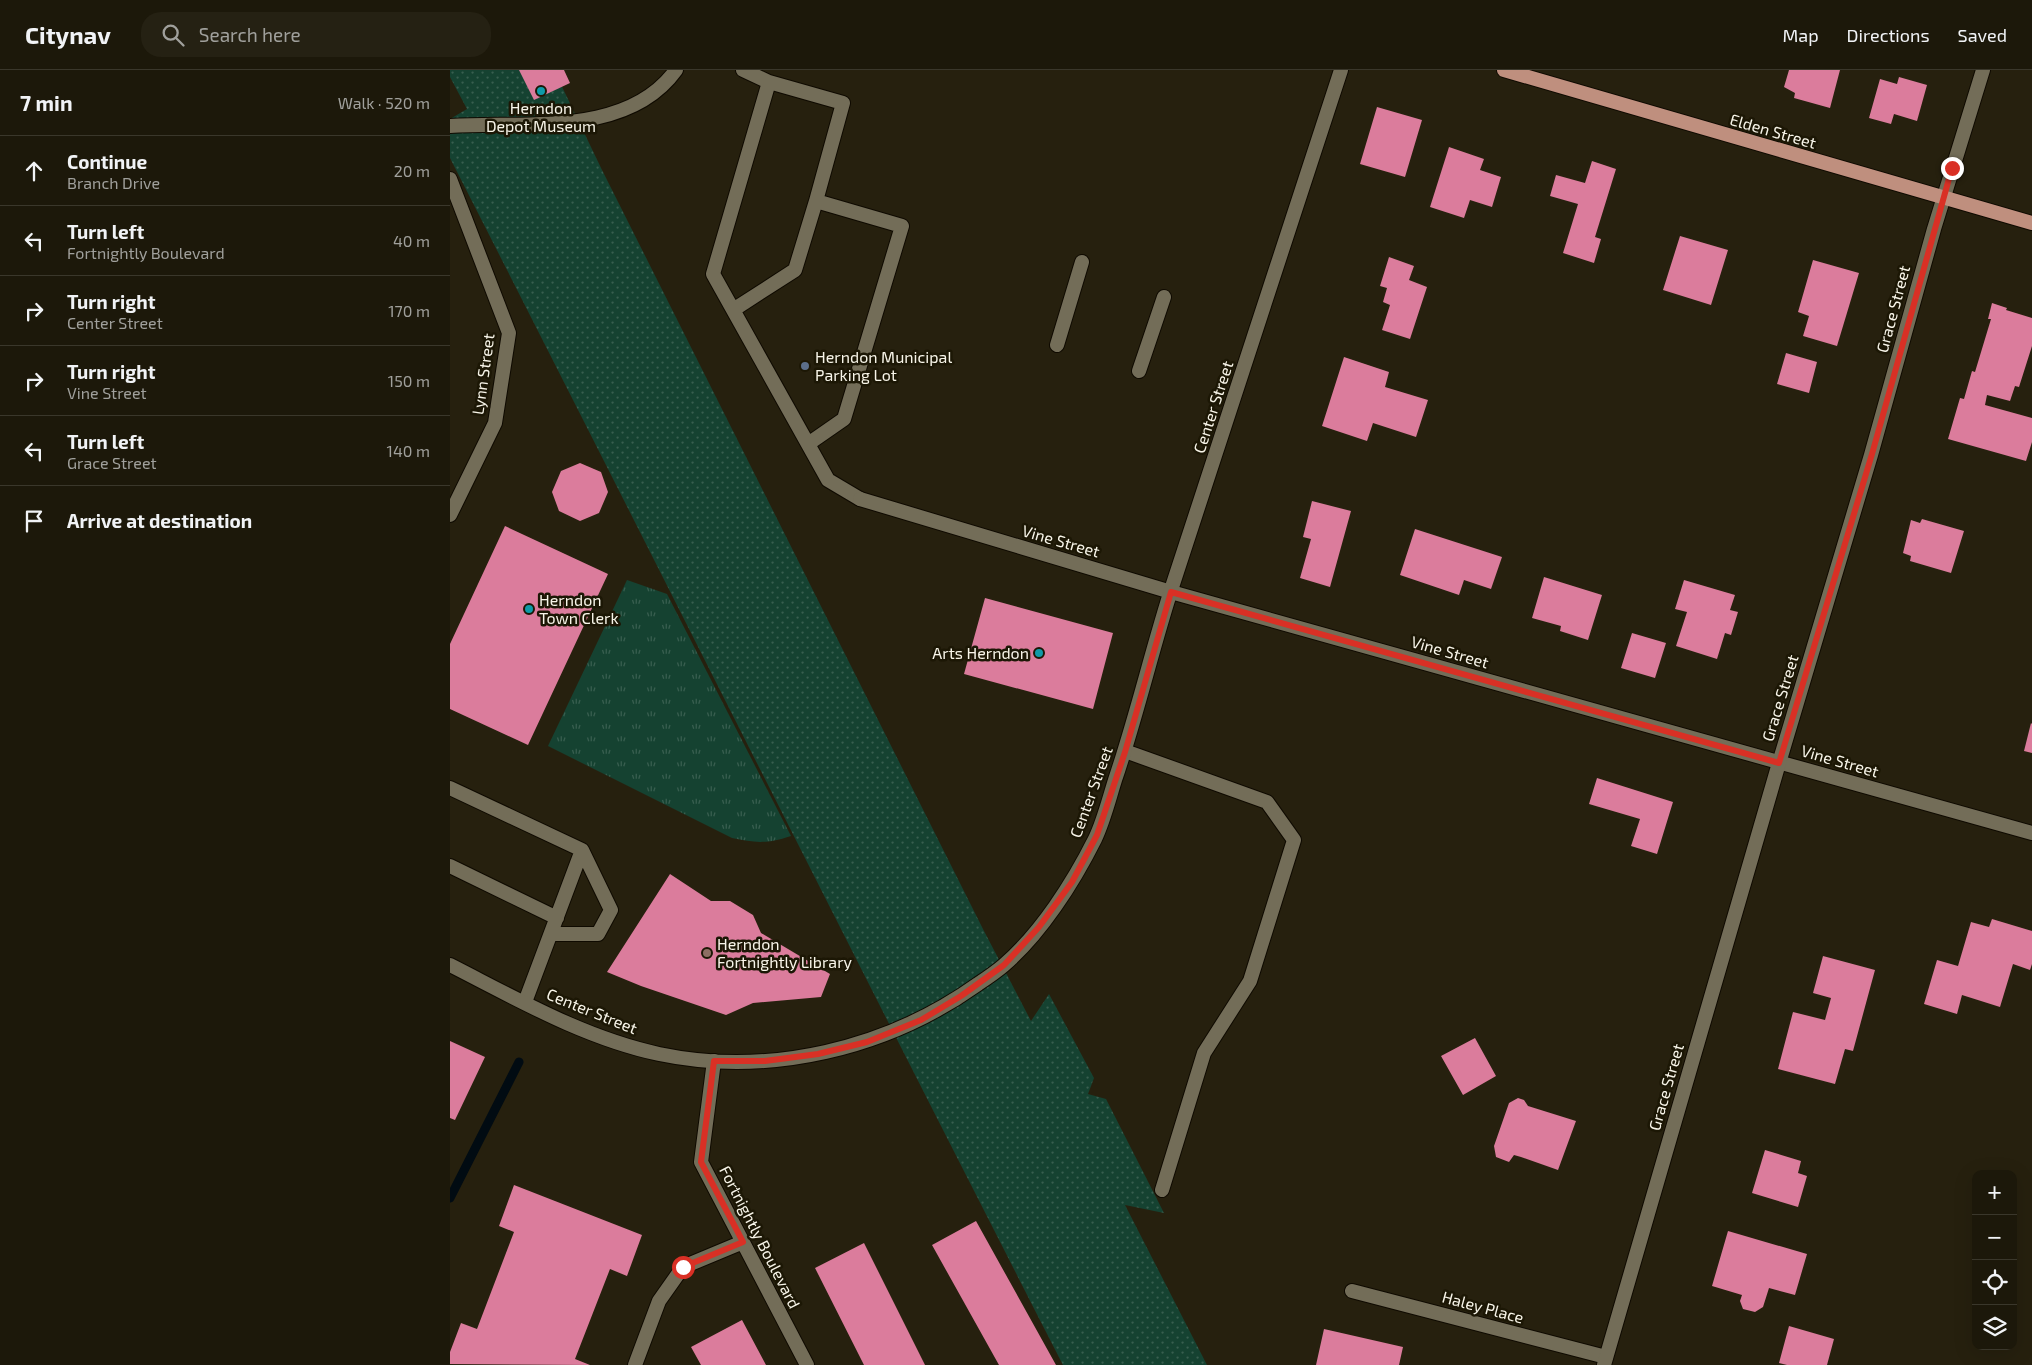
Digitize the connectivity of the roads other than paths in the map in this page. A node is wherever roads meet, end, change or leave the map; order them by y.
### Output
1 (676, 70) edge
2 (743, 70) edge
3 (1340, 70) edge
4 (1504, 70) edge
5 (1983, 70) edge
6 (769, 82) junction
7 (450, 126) edge
8 (450, 179) edge
9 (1943, 198) junction
10 (816, 201) junction
11 (2032, 223) edge
12 (1082, 262) dead end
13 (1164, 297) dead end
14 (733, 310) junction
15 (1057, 345) dead end
16 (1139, 371) dead end
17 (808, 444) junction
18 (450, 515) edge
19 (1171, 592) junction
20 (1125, 752) junction
21 (1779, 763) junction
22 (450, 788) edge
23 (2032, 833) edge
24 (582, 850) junction
25 (450, 866) edge
26 (556, 918) junction
27 (551, 934) junction
28 (450, 965) edge
29 (525, 1002) junction
30 (714, 1061) junction
31 (1162, 1190) dead end
32 (743, 1242) junction
33 (1352, 1291) dead end
34 (640, 1352) junction
35 (1605, 1361) edge
36 (635, 1365) edge
37 (647, 1365) edge
38 (806, 1365) edge

1 - 7 street
2 - 6 street
3 - 19 street, Center Street
4 - 9 main road, Elden Street
5 - 9 street, Grace Street
6 - 10 street
6 - 14 street, Vine Street
8 - 18 street, Lynn Street
9 - 11 main road, Elden Street
9 - 21 street, Grace Street
10 - 14 street
10 - 17 street
12 - 15 street
13 - 16 street
14 - 17 street, Vine Street
17 - 19 street, Vine Street
19 - 20 street, Center Street
19 - 21 street, Vine Street
20 - 30 street, Center Street
20 - 31 street
21 - 23 street, Vine Street
21 - 35 street, Grace Street
22 - 24 street
24 - 26 street
24 - 27 street
25 - 26 street
26 - 27 street
27 - 29 street
28 - 29 street, Center Street
29 - 30 street, Center Street
30 - 32 street, Fortnightly Boulevard
32 - 34 street
32 - 38 street, Fortnightly Boulevard
33 - 35 street, Haley Place
34 - 36 street
34 - 37 street

